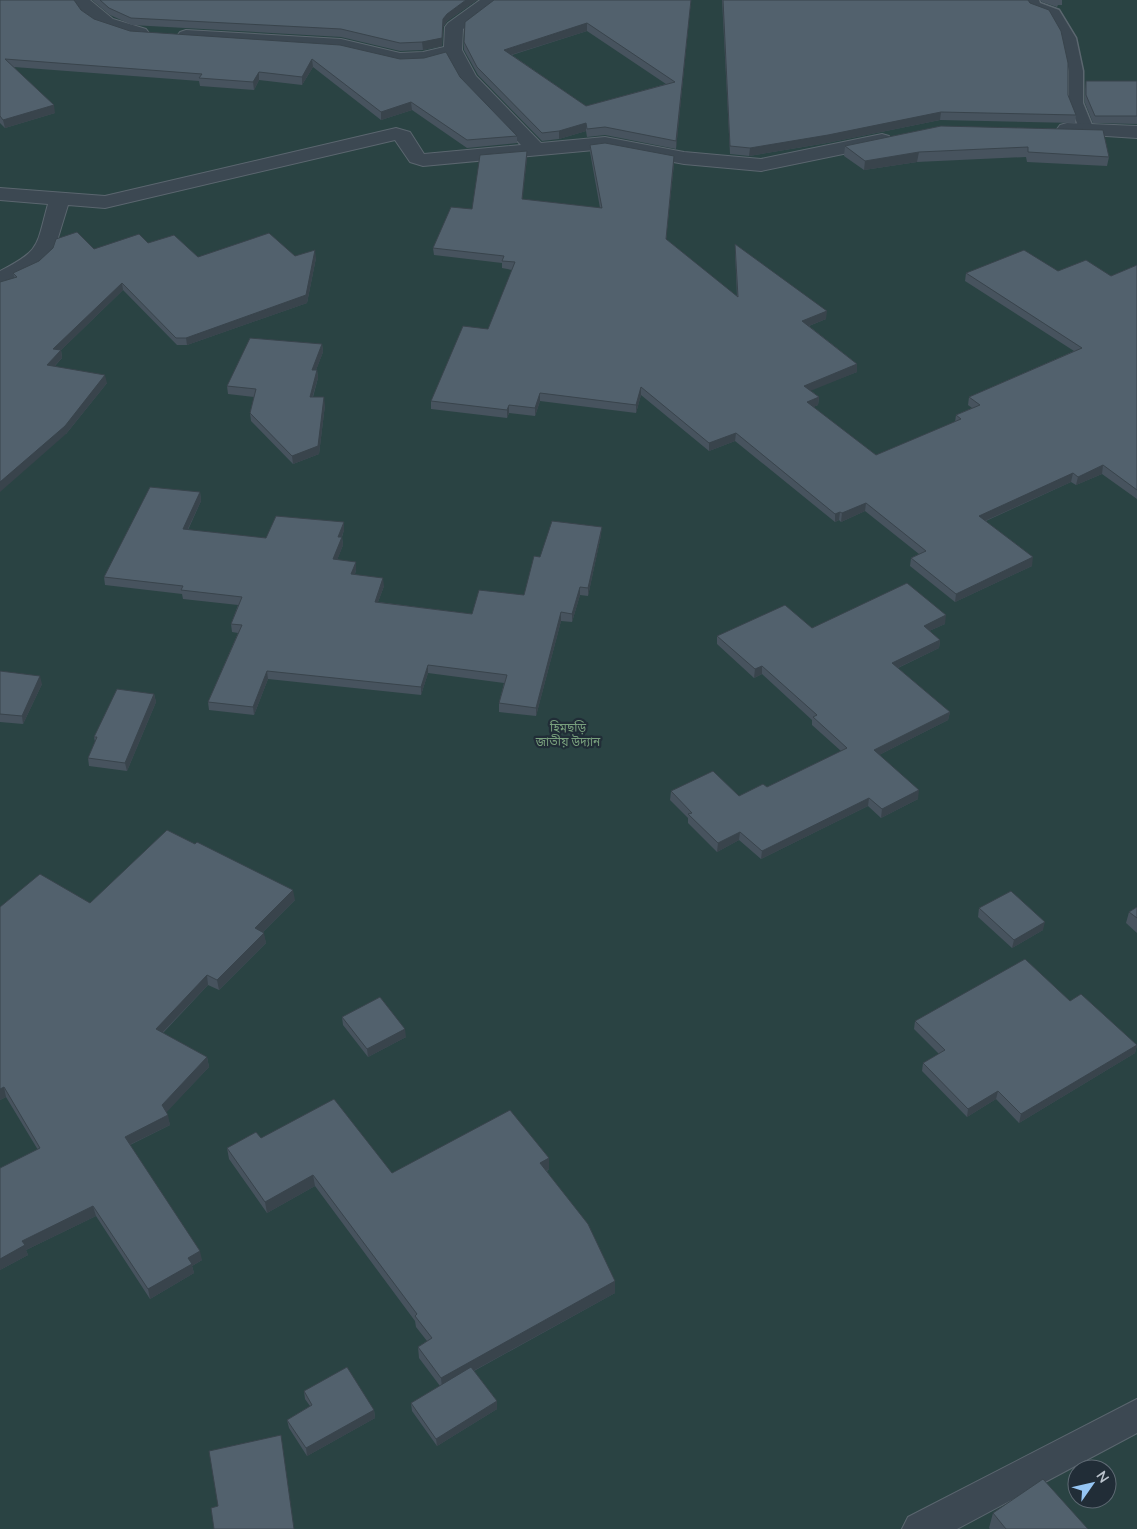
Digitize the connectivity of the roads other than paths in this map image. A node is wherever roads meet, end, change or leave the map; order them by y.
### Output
1 (80, 0) edge
2 (492, 0) edge
3 (1032, 0) edge
4 (453, 50) junction
5 (1046, 129) edge
6 (1086, 130) junction
7 (1137, 132) edge
8 (902, 136) edge
9 (536, 149) junction
10 (0, 194) edge
11 (59, 199) junction
12 (0, 280) edge
13 (1137, 1415) edge
14 (921, 1529) edge

1 - 4 street
2 - 4 street
3 - 6 lane
4 - 9 street
5 - 6 street
6 - 7 street
8 - 9 street
9 - 11 street
10 - 11 street
11 - 12 street
13 - 14 street

